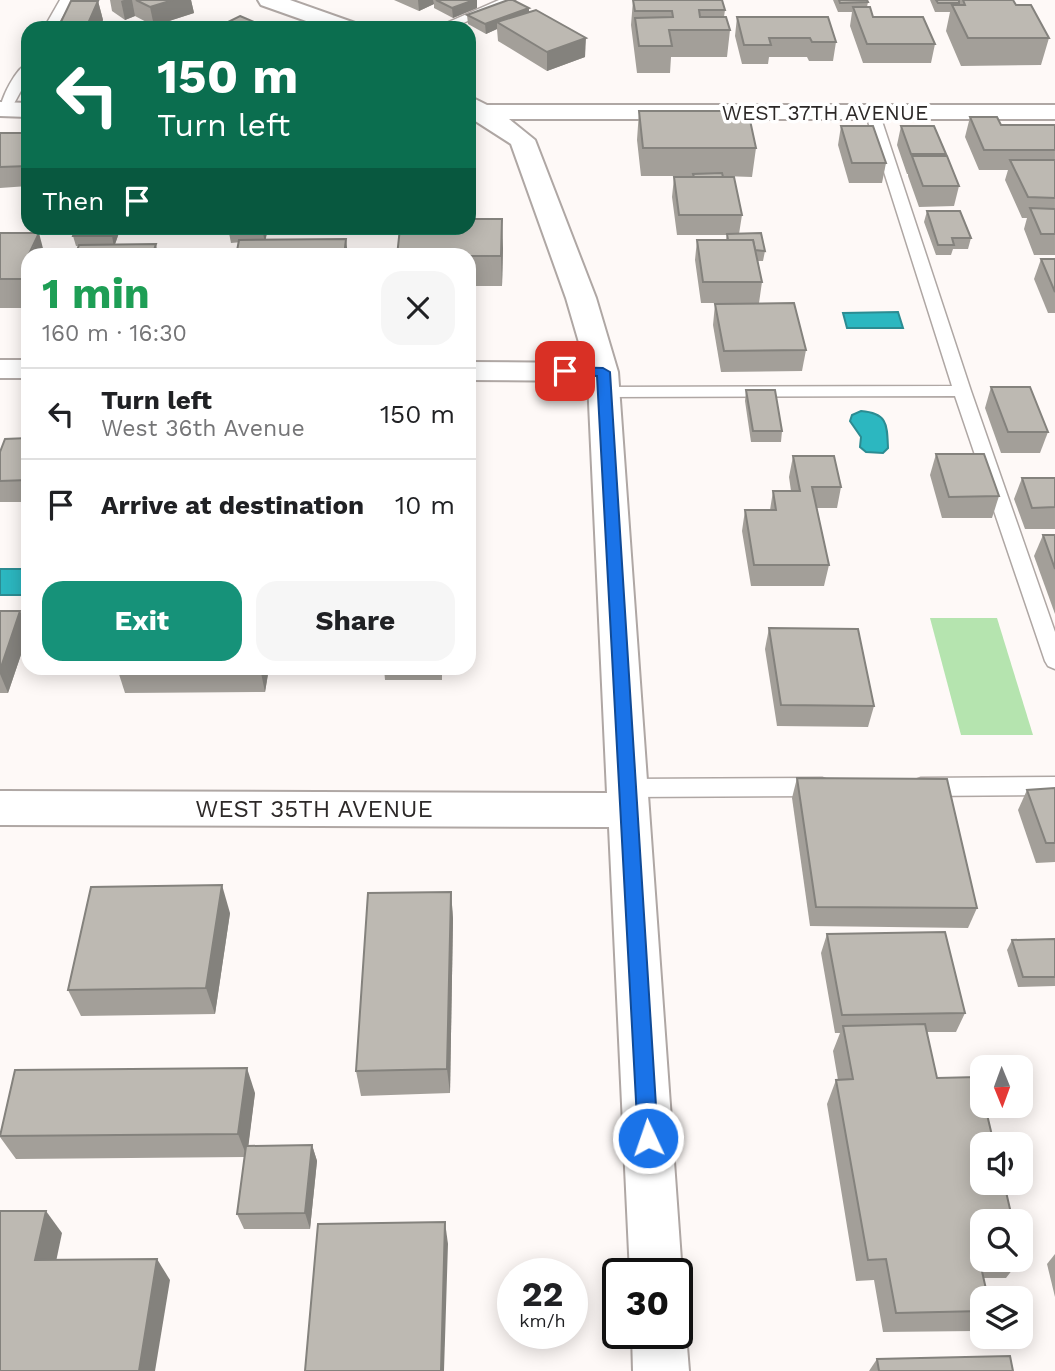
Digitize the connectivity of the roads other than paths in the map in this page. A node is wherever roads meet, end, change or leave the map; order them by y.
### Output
1 (65, 0) edge
2 (269, 0) edge
3 (509, 0) edge
4 (54, 21) edge
5 (328, 21) edge
6 (458, 21) edge
7 (21, 85) edge
8 (476, 109) edge
9 (11, 110) edge
10 (476, 111) edge
11 (872, 112) junction
12 (1055, 112) edge
13 (0, 369) edge
14 (21, 369) edge
15 (476, 372) edge
16 (604, 382) junction
17 (962, 391) junction
18 (1055, 661) edge
19 (1055, 786) edge
20 (837, 787) edge
21 (905, 787) edge
22 (628, 799) junction
23 (0, 808) edge
24 (655, 1258) edge
25 (660, 1349) edge
26 (661, 1371) edge

1 - 4 lane
2 - 5 street
3 - 6 lane
7 - 9 lane
8 - 11 street, WEST 37TH AVENUE
10 - 16 street
11 - 12 street, WEST 37TH AVENUE
11 - 17 lane
13 - 14 street
15 - 16 street
16 - 17 lane
16 - 22 street
17 - 18 lane
19 - 21 lane
20 - 22 lane
22 - 23 street, WEST 35TH AVENUE
22 - 24 street
25 - 26 street

